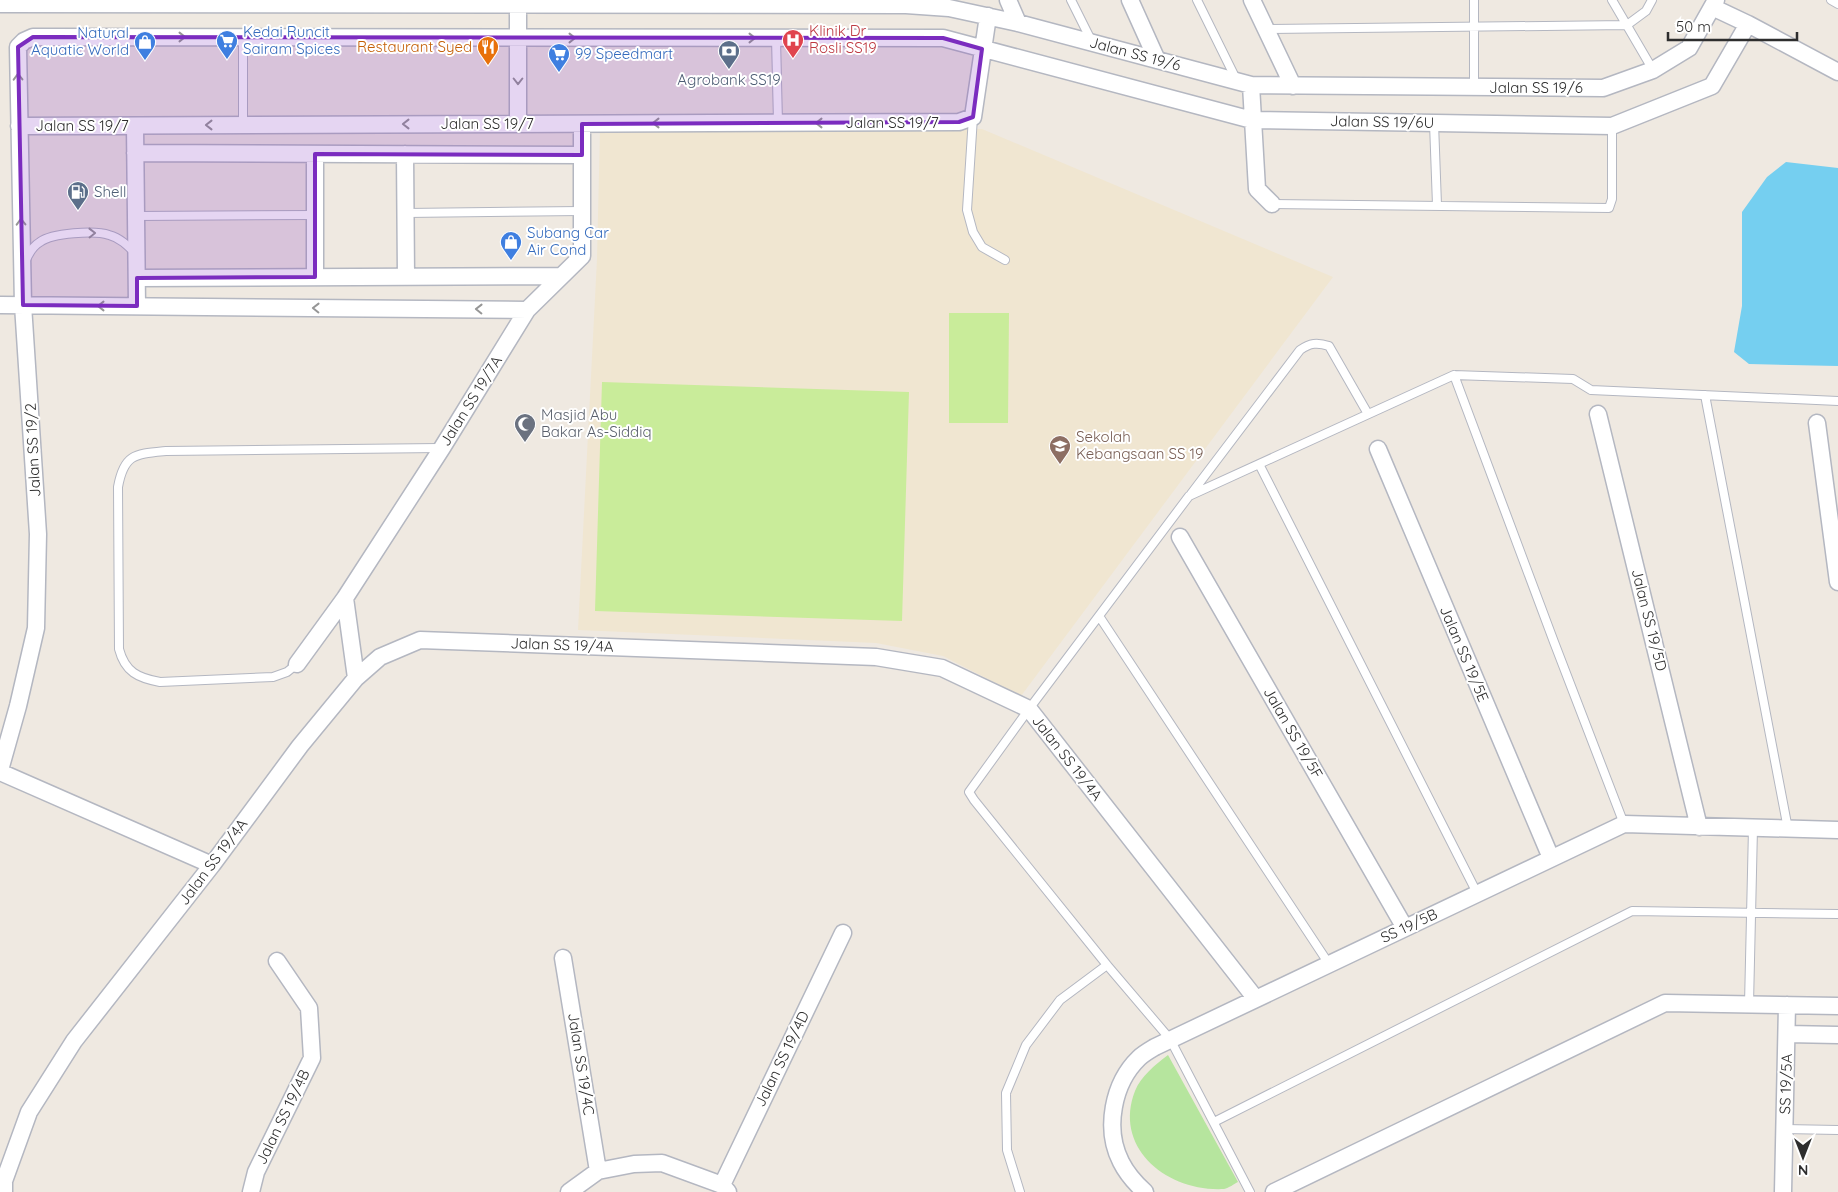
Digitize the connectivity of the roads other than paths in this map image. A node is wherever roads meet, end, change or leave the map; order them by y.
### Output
1 (1008, 0) edge
2 (1071, 0) edge
3 (1130, 0) edge
4 (1196, 0) edge
5 (1252, 0) edge
6 (1474, 0) edge
7 (1612, 0) edge
8 (1652, 0) edge
9 (1831, 0) edge
10 (241, 2) edge
11 (374, 2) edge
12 (397, 2) edge
13 (518, 2) edge
14 (785, 2) edge
15 (844, 2) edge
16 (905, 2) edge
17 (0, 4) edge
18 (1714, 4) edge
19 (1838, 4) edge
20 (988, 16) junction
21 (1018, 23) junction
22 (1748, 24) junction
23 (1627, 25) junction
24 (1474, 27) junction
25 (1266, 29) junction
26 (243, 37) junction
27 (518, 37) junction
28 (776, 38) junction
29 (1092, 42) junction
30 (982, 49) junction
31 (1157, 60) junction
32 (1653, 70) junction
33 (1838, 72) edge
34 (1244, 83) junction
35 (1293, 86) junction
36 (1474, 87) junction
37 (973, 117) junction
38 (1252, 120) junction
39 (778, 123) junction
40 (1434, 123) junction
41 (518, 124) junction
42 (582, 124) junction
43 (243, 125) junction
44 (19, 126) junction
45 (134, 126) junction
46 (1612, 126) junction
47 (135, 153) junction
48 (315, 154) junction
49 (405, 154) junction
50 (582, 155) junction
51 (1272, 204) joint
52 (1436, 205) junction
53 (582, 211) junction
54 (406, 213) junction
55 (315, 215) junction
56 (135, 216) junction
57 (136, 255) junction
58 (1005, 260) dead end
59 (22, 266) junction
60 (561, 276) junction
61 (315, 277) junction
62 (406, 277) junction
63 (137, 278) junction
64 (0, 305) edge
65 (23, 305) junction
66 (137, 306) junction
67 (527, 310) junction
68 (1454, 375) junction
69 (1705, 395) junction
70 (1838, 401) edge
71 (1368, 414) junction
72 (1598, 414) dead end
73 (1817, 423) dead end
74 (442, 448) junction
75 (1378, 449) dead end
76 (1259, 464) junction
77 (1189, 496) junction
78 (1180, 537) dead end
79 (1838, 582) edge
80 (345, 598) junction
81 (1099, 616) junction
82 (298, 664) joint
83 (356, 678) junction
84 (1028, 709) junction
85 (0, 771) edge
86 (1624, 824) junction
87 (1699, 827) junction
88 (1753, 828) junction
89 (1788, 829) junction
90 (1838, 830) edge
91 (1551, 858) junction
92 (212, 865) junction
93 (1477, 893) junction
94 (1751, 911) junction
95 (1838, 914) edge
96 (1405, 928) junction
97 (843, 933) dead end
98 (563, 958) dead end
99 (277, 961) dead end
100 (1330, 964) junction
101 (1107, 965) junction
102 (1256, 999) junction
103 (1749, 1004) junction
104 (1787, 1005) junction
105 (1838, 1006) edge
106 (1787, 1034) junction
107 (1838, 1035) edge
108 (1170, 1040) junction
109 (1214, 1122) junction
110 (1784, 1129) junction
111 (1838, 1130) edge
112 (598, 1171) junction
113 (725, 1188) edge
114 (4, 1192) edge
115 (252, 1192) edge
116 (569, 1192) edge
117 (1020, 1192) edge
118 (1145, 1192) edge
119 (1250, 1192) edge
120 (1274, 1192) edge
121 (1783, 1192) edge

1 - 21 street
2 - 29 lane
3 - 31 street
4 - 34 lane
5 - 25 street
6 - 24 lane
7 - 23 lane
8 - 23 lane
9 - 19 lane
10 - 11 street, Jalan SS 19/6
10 - 17 street, Jalan SS 19/6
11 - 12 street, Jalan SS 19/6
12 - 13 street, Jalan SS 19/6
13 - 14 street, Jalan SS 19/6
13 - 27 street
14 - 15 street, Jalan SS 19/6
15 - 16 street, Jalan SS 19/6
16 - 20 street, Jalan SS 19/6
18 - 22 street
18 - 32 street, Jalan SS 19/6
20 - 21 street, Jalan SS 19/6
20 - 30 street
21 - 29 street, Jalan SS 19/6
22 - 33 street
22 - 46 street, Jalan SS 19/6U
23 - 24 lane
23 - 32 lane
24 - 25 lane
24 - 36 lane
25 - 35 street
26 - 27 street, Jalan SS 19/7
26 - 43 lane
44 -> 26 street, Jalan SS 19/7
27 -> 28 street, Jalan SS 19/7
27 -> 41 street
28 - 30 street, Jalan SS 19/7
28 - 39 lane
29 - 31 street, Jalan SS 19/6
30 - 37 street
30 - 38 street, Jalan SS 19/6U
31 - 34 street, Jalan SS 19/6
32 - 36 street, Jalan SS 19/6
34 - 35 street, Jalan SS 19/6
34 - 38 street
35 - 36 street, Jalan SS 19/6
37 -> 39 street, Jalan SS 19/7
37 - 58 lane
38 - 40 street, Jalan SS 19/6U
38 - 51 street
39 -> 42 street, Jalan SS 19/7
40 - 46 street, Jalan SS 19/6U
40 - 52 lane
41 - 42 street, Jalan SS 19/7
41 -> 43 street, Jalan SS 19/7
42 - 50 street, Jalan SS 19/7A
43 -> 45 street, Jalan SS 19/7
44 - 45 street, Jalan SS 19/7
59 -> 44 street, Jalan SS 19/2
45 - 47 street
46 - 52 lane
47 - 48 street
47 - 56 street
48 - 49 street
48 - 55 street
49 - 50 street
49 - 54 street
50 - 53 street, Jalan SS 19/7A
51 - 52 lane
53 - 54 lane
53 - 60 street, Jalan SS 19/7A
54 - 62 street
55 - 56 lane
55 - 61 street
56 - 57 street
59 -> 57 lane
57 - 63 street
59 - 65 street, Jalan SS 19/2
60 - 62 street
60 - 67 street, Jalan SS 19/7A
61 - 62 street
61 - 63 street
63 - 66 street
64 - 65 street
66 -> 65 street
65 - 85 street, Jalan SS 19/2
67 -> 66 street
67 - 74 street, Jalan SS 19/7A
68 - 69 lane
68 - 71 lane
68 - 86 lane
69 - 70 lane
69 - 89 lane
71 - 76 lane
71 - 77 lane
72 - 87 street, Jalan SS 19/5D
73 - 79 street
74 - 80 street, Jalan SS 19/7A
74 - 82 lane
75 - 91 street, Jalan SS 19/5E
76 - 77 lane
76 - 93 lane
77 - 81 lane
78 - 96 street, Jalan SS 19/5F
80 - 82 street, Jalan SS 19/7A
80 - 83 street
81 - 84 lane
81 - 100 lane
83 - 84 street, Jalan SS 19/4A
83 - 92 street, Jalan SS 19/4A
84 - 101 lane
84 - 102 street, Jalan SS 19/4A
85 - 92 street
86 - 87 street, SS 19/5B
86 - 91 street, SS 19/5B
87 - 88 street, SS 19/5B
88 - 89 street, SS 19/5B
88 - 94 lane
89 - 90 street, SS 19/5B
91 - 93 street, SS 19/5B
92 - 114 street, Jalan SS 19/4A
93 - 96 street, SS 19/5B
94 - 95 lane
94 - 103 lane
94 - 109 lane
96 - 100 street, SS 19/5B
97 - 113 street, Jalan SS 19/4D
98 - 112 street, Jalan SS 19/4C
99 - 115 street, Jalan SS 19/4B
100 - 102 street, SS 19/5B
101 - 108 lane
101 - 117 lane
102 - 108 street, SS 19/5B
103 - 104 street
103 - 120 street
104 - 105 street
104 - 106 street, SS 19/5A
106 - 107 street
106 - 110 street, SS 19/5A
108 - 109 lane
108 - 118 street, SS 19/5B
109 - 119 lane
110 - 111 lane
110 - 121 street, SS 19/5A
112 - 113 street
112 - 116 street

